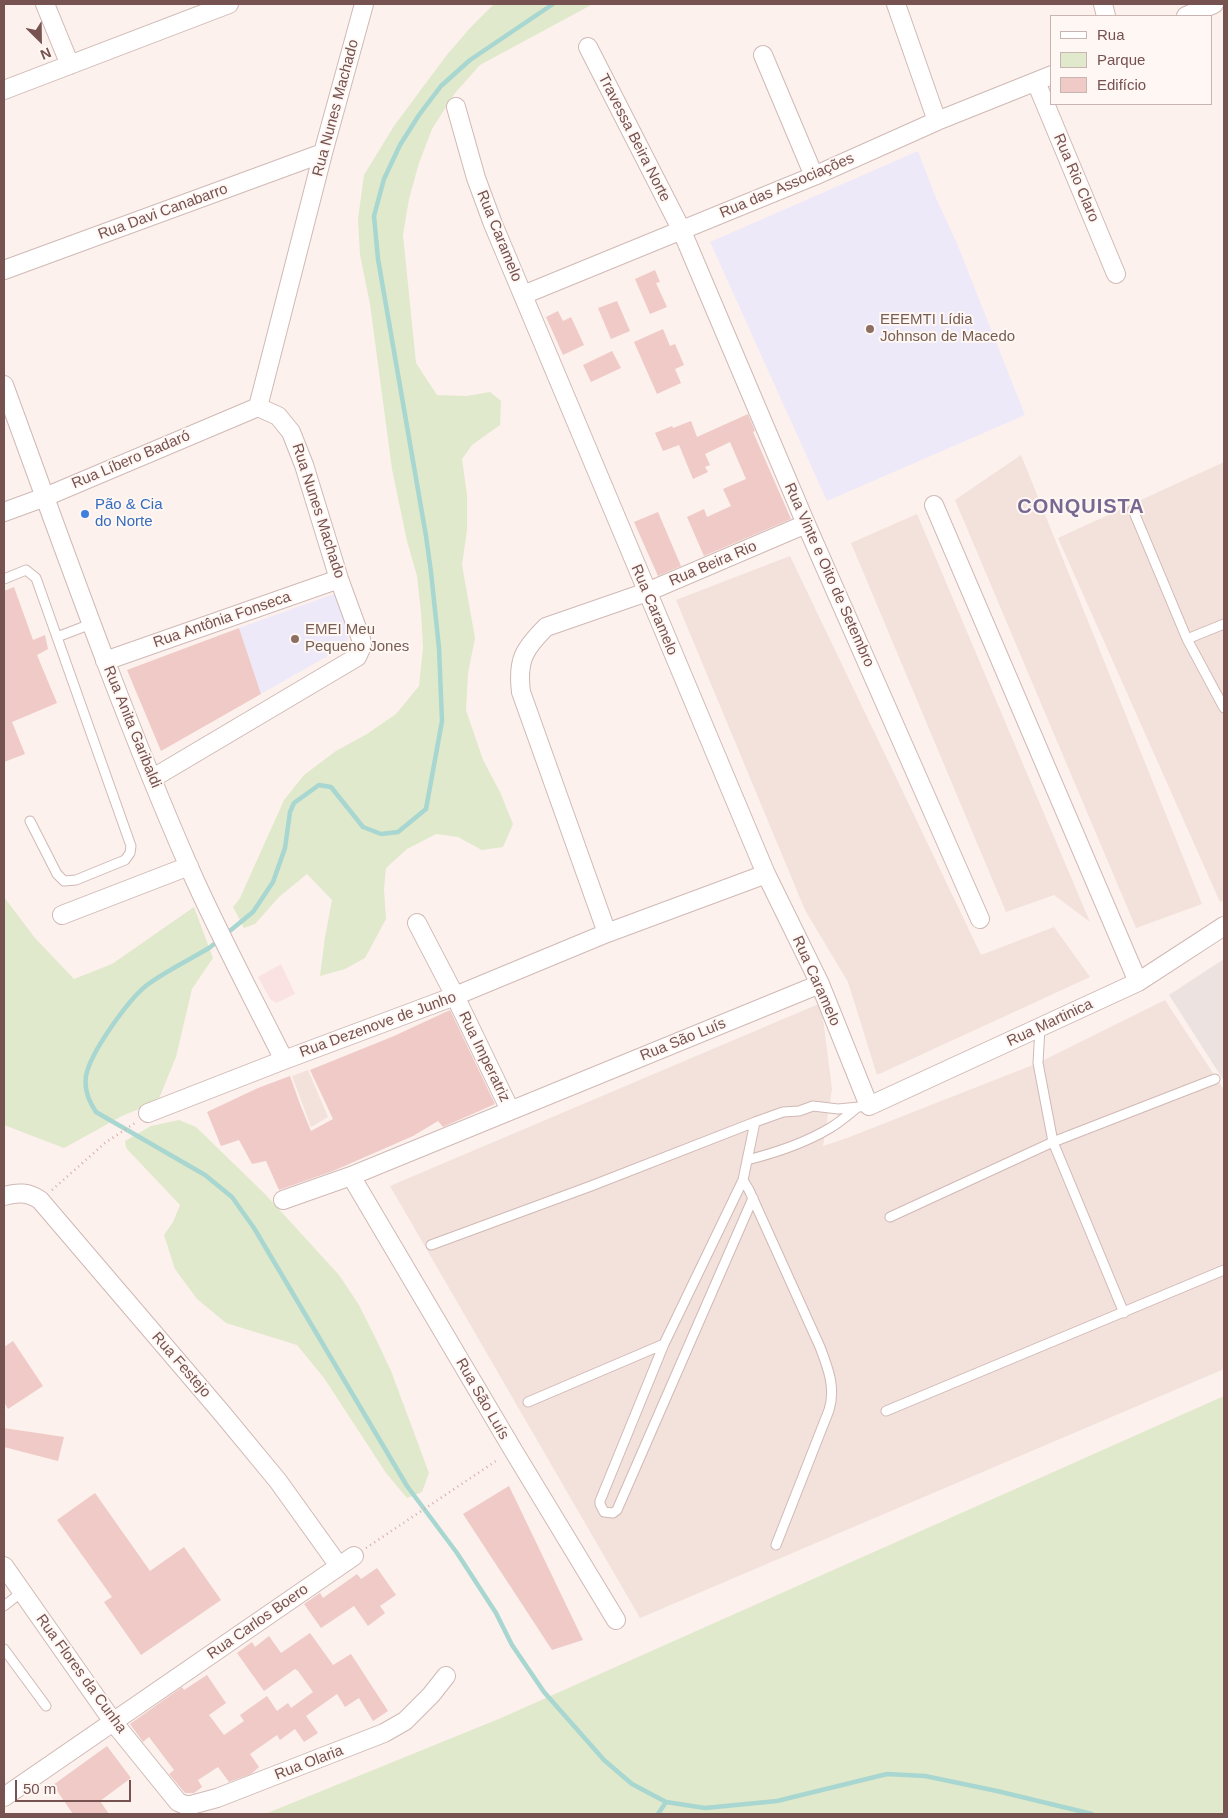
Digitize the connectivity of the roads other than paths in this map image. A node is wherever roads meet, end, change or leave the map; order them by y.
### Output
1 (45, 4) edge
2 (229, 4) edge
3 (364, 4) edge
4 (896, 4) edge
5 (1214, 4) edge
6 (1188, 15) edge
7 (588, 47) dead end
8 (763, 55) dead end
9 (70, 65) junction
10 (1044, 78) edge
11 (4, 90) edge
12 (1050, 94) edge
13 (1054, 105) edge
14 (456, 107) dead end
15 (937, 121) junction
16 (323, 153) junction
17 (814, 176) junction
18 (681, 230) junction
19 (4, 270) edge
20 (1116, 274) dead end
21 (523, 295) junction
22 (4, 385) edge
23 (258, 407) junction
24 (45, 497) junction
25 (934, 505) dead end
26 (1133, 510) dead end
27 (4, 512) edge
28 (806, 524) junction
29 (4, 579) edge
30 (339, 579) junction
31 (647, 592) junction
32 (91, 624) junction
33 (1224, 624) edge
34 (57, 637) junction
35 (1187, 639) junction
36 (105, 661) junction
37 (1224, 708) edge
38 (152, 778) junction
39 (30, 821) dead end
40 (188, 866) junction
41 (766, 874) junction
42 (62, 915) dead end
43 (980, 920) dead end
44 (417, 923) dead end
45 (1224, 926) edge
46 (607, 932) junction
47 (1138, 982) junction
48 (820, 984) junction
49 (455, 996) junction
50 (1040, 1028) junction
51 (284, 1060) junction
52 (1215, 1079) dead end
53 (863, 1107) junction
54 (510, 1110) junction
55 (148, 1113) road end
56 (754, 1122) junction
57 (1053, 1142) junction
58 (747, 1160) junction
59 (351, 1176) junction
60 (743, 1180) junction
61 (4, 1196) edge
62 (753, 1198) junction
63 (283, 1200) dead end
64 (890, 1217) dead end
65 (431, 1245) dead end
66 (1224, 1270) edge
67 (1124, 1313) junction
68 (664, 1344) junction
69 (528, 1402) dead end
70 (886, 1411) dead end
71 (776, 1545) dead end
72 (354, 1556) road end
73 (4, 1566) edge
74 (339, 1566) junction
75 (22, 1592) junction
76 (4, 1606) edge
77 (616, 1620) dead end
78 (4, 1649) edge
79 (446, 1676) dead end
80 (46, 1706) dead end
81 (114, 1723) junction
82 (161, 1781) joint
83 (4, 1797) edge

1 - 9 street
2 - 9 street
3 - 16 street, Rua Nunes Machado
4 - 15 street
5 - 6 street
7 - 18 street, Travessa Beira Norte
8 - 17 street
9 - 11 street
10 - 12 street, Rua Rio Claro
10 - 15 street, Rua das Associações
13 - 20 street, Rua Rio Claro
14 - 21 street, Rua Caramelo
15 - 17 street, Rua das Associações
16 - 19 street, Rua Davi Canabarro
16 - 23 street, Rua Nunes Machado
17 - 18 street, Rua das Associações
18 - 21 street, Rua das Associações
18 - 28 street, Rua Vinte e Oito de Setembro
21 - 31 street, Rua Caramelo
22 - 24 street, Rua Anita Garibaldi
23 - 24 street, Rua Líbero Badaró
23 - 30 street, Rua Nunes Machado
24 - 27 street, Rua Líbero Badaró
24 - 32 street, Rua Anita Garibaldi
25 - 47 street
26 - 35 lane
28 - 31 street, Rua Beira Rio
28 - 43 street, Rua Vinte e Oito de Setembro
29 - 34 lane
30 - 36 street, Rua Antônia Fonseca
30 - 38 street, Rua Nunes Machado
31 - 41 street, Rua Caramelo
31 - 46 street, Rua Beira Rio
32 - 34 lane
32 - 36 street, Rua Anita Garibaldi
33 - 35 lane
34 - 39 lane
35 - 37 lane
36 - 38 street, Rua Anita Garibaldi
38 - 40 street, Rua Anita Garibaldi
40 - 42 street
40 - 51 street, Rua Anita Garibaldi
41 - 46 street, Rua Dezenove de Junho
41 - 48 street, Rua Caramelo
44 - 49 street, Rua Imperatriz
45 - 47 street, Rua Martinica
46 - 49 street, Rua Dezenove de Junho
47 - 50 street, Rua Martinica
48 - 53 street, Rua Caramelo
48 - 54 street, Rua São Luís
49 - 51 street, Rua Dezenove de Junho
49 - 54 street, Rua Imperatriz
50 - 53 street, Rua Martinica
50 - 57 lane
51 - 55 street, Rua Dezenove de Junho
52 - 57 lane
53 - 56 lane
53 - 58 lane
54 - 59 street, Rua São Luís
56 - 58 lane
56 - 65 lane
57 - 64 lane
57 - 67 lane
58 - 60 lane
59 - 63 street, Rua São Luís
59 - 77 street, Rua São Luís
60 - 62 lane
60 - 68 lane
61 - 74 street, Rua Festejo
62 - 68 lane
62 - 71 lane
66 - 67 lane
67 - 70 lane
68 - 69 lane
72 - 74 street, Rua Carlos Boero
73 - 75 street, Rua Flores da Cunha
74 - 81 street, Rua Carlos Boero
75 - 76 lane
75 - 81 street, Rua Flores da Cunha
78 - 80 lane
79 - 82 street, Rua Olaria
81 - 82 street, Rua Flores da Cunha
81 - 83 street, Rua Carlos Boero

